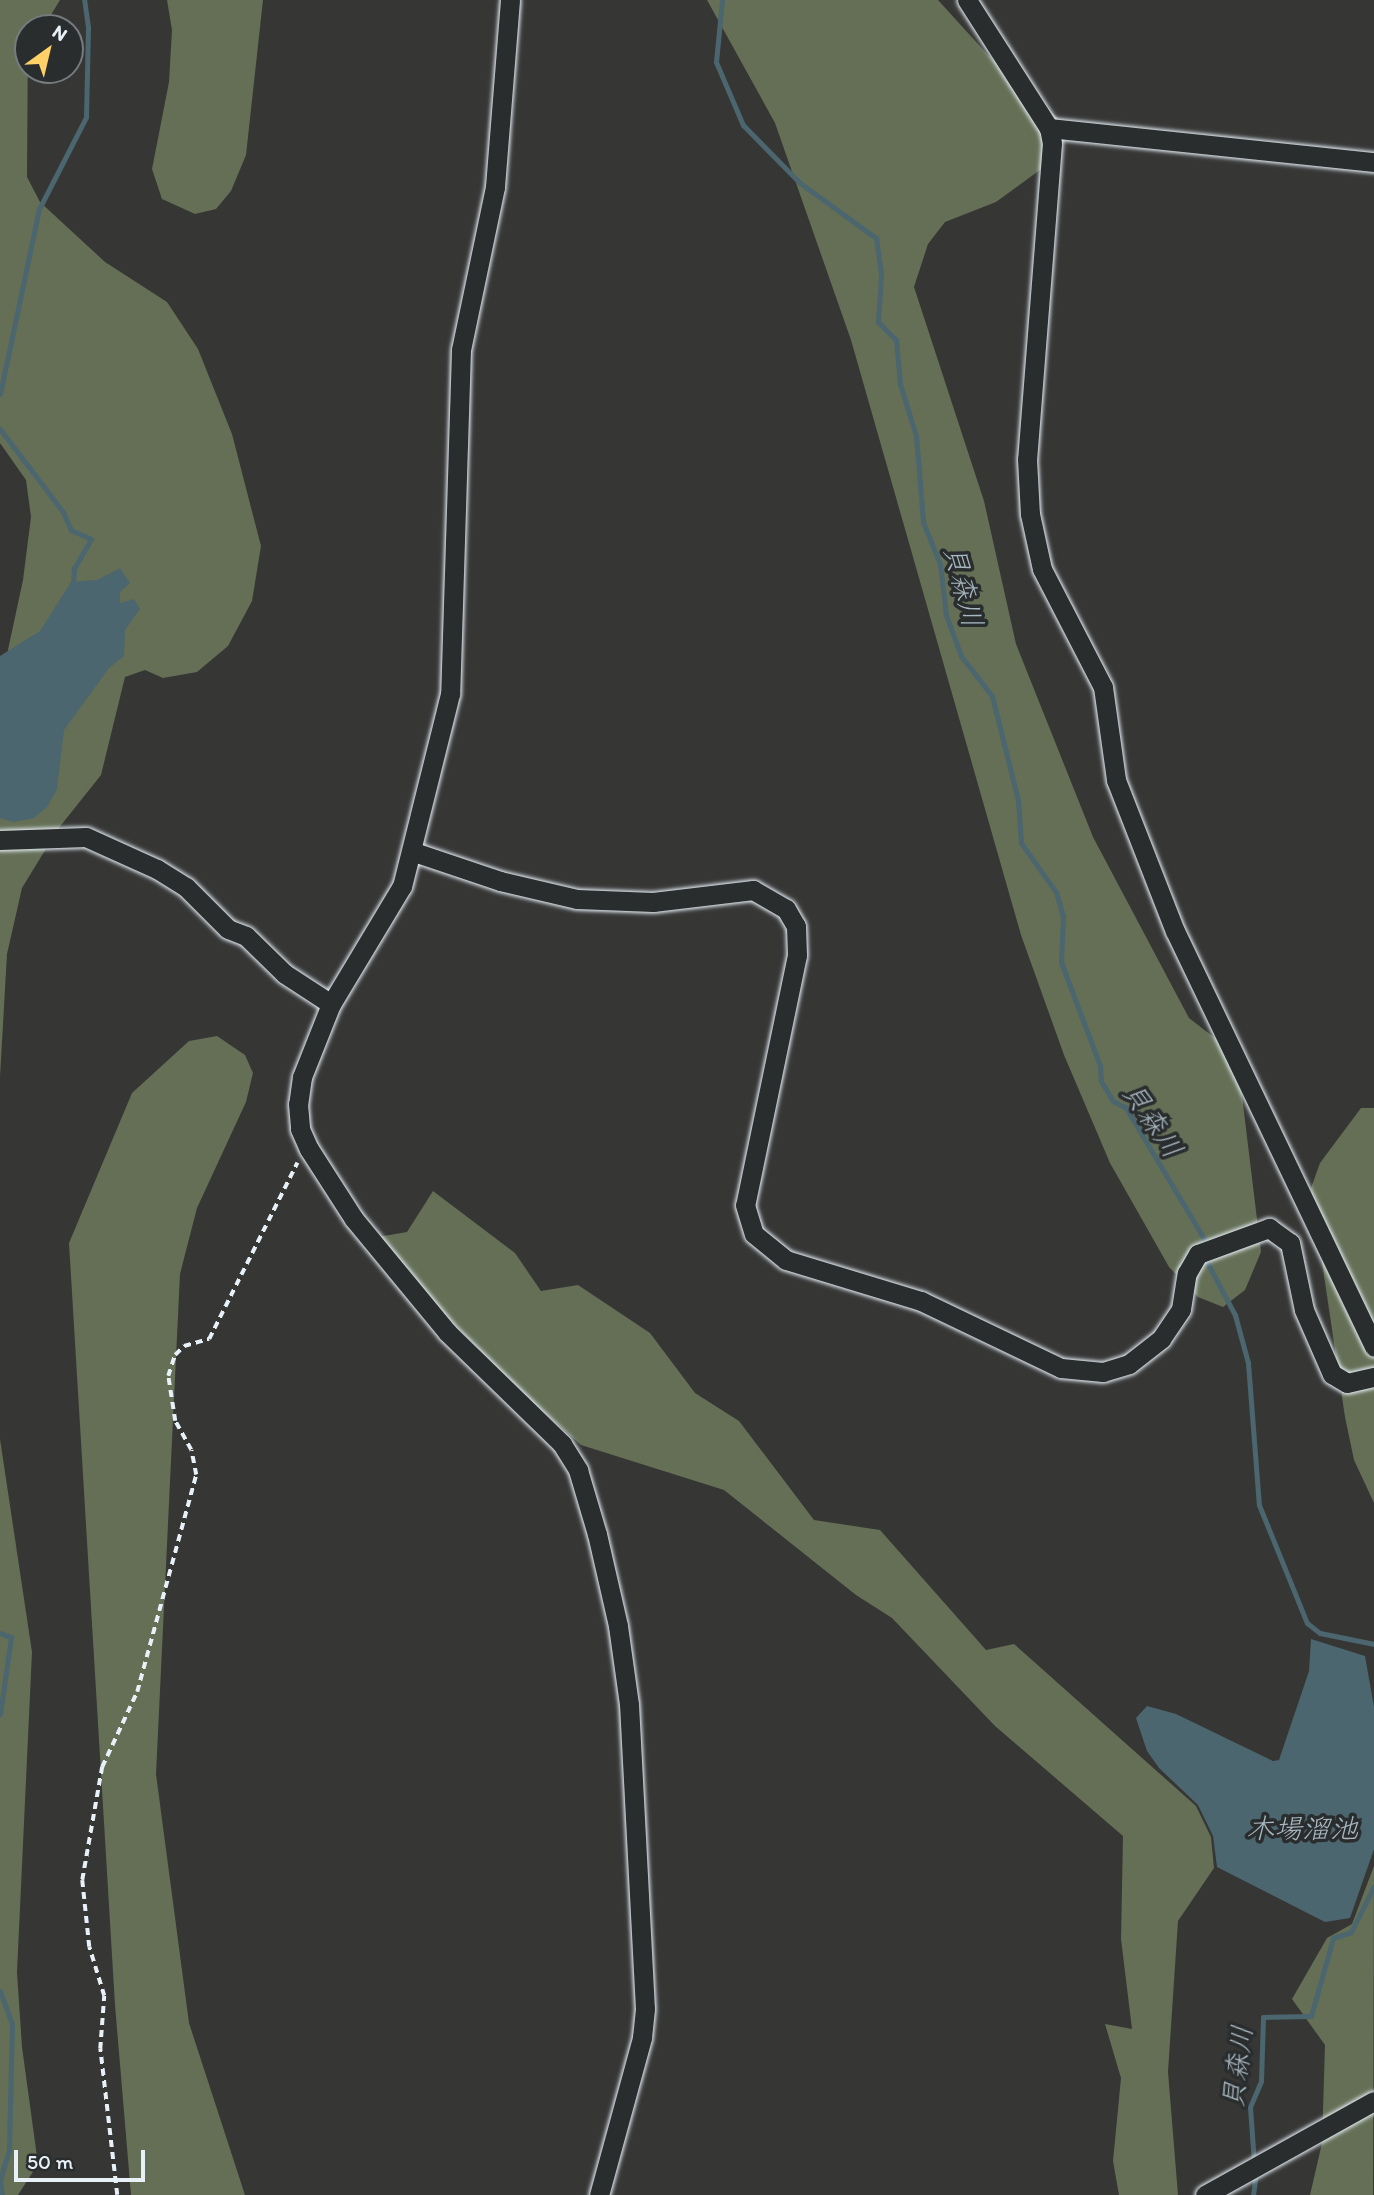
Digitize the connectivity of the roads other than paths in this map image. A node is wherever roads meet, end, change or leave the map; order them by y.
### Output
1 (510, 0) edge
2 (967, 0) edge
3 (1049, 128) junction
4 (1374, 162) edge
5 (0, 840) edge
6 (414, 852) junction
7 (331, 1004) junction
8 (1374, 1347) edge
9 (1374, 1377) edge
10 (1374, 2101) edge
11 (599, 2195) edge
12 (1205, 2195) edge

1 - 6 street
2 - 3 street
3 - 4 street
3 - 8 street
5 - 7 street
6 - 7 street
6 - 9 street
7 - 11 street
10 - 12 street

